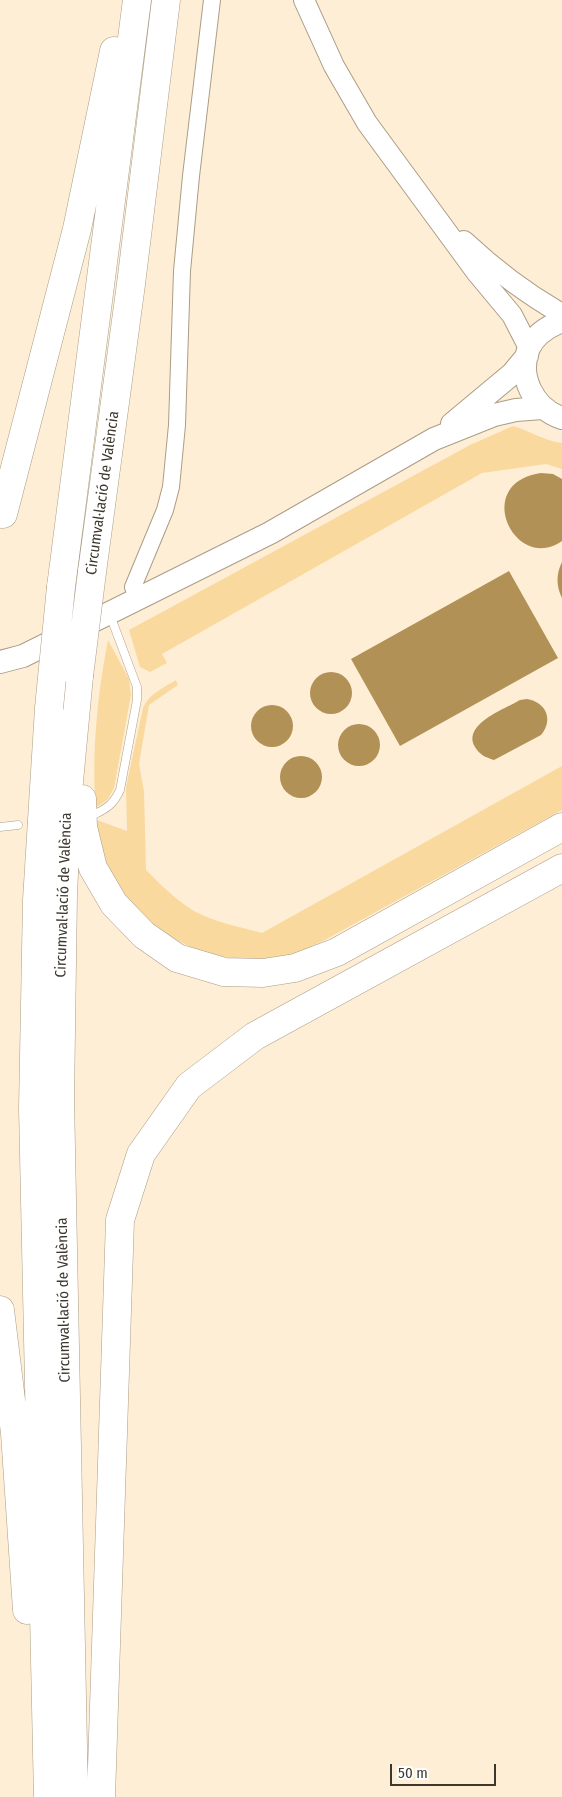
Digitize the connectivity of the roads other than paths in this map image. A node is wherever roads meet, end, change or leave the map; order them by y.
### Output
1 (123, 0) edge
2 (137, 0) edge
3 (166, 0) edge
4 (212, 0) edge
5 (304, 0) edge
6 (431, 211) junction
7 (562, 314) edge
8 (562, 321) edge
9 (528, 352) junction
10 (542, 408) junction
11 (562, 418) edge
12 (434, 439) junction
13 (2, 520) edge
14 (137, 600) junction
15 (109, 614) junction
16 (23, 656) junction
17 (0, 662) edge
18 (0, 676) edge
19 (84, 677) junction
20 (95, 814) dead end
21 (18, 825) dead end
22 (0, 827) edge
23 (562, 827) edge
24 (562, 868) edge
25 (0, 1310) edge
26 (43, 1797) edge
27 (48, 1797) edge
28 (74, 1797) edge
29 (100, 1797) edge

1 - 13 highway
2 - 27 highway, Circumval·lació de València, bridge
3 - 19 highway, Circumval·lació de València, bridge
4 - 14 street
5 - 6 street
6 - 7 street
6 - 9 street
8 - 9 main road
9 - 10 main road
9 - 12 main road
10 - 11 main road
10 - 12 main road
12 - 14 main road
14 - 15 main road
15 - 16 main road
15 - 20 lane
16 - 17 main road
16 - 18 main road
19 - 23 highway
19 - 28 highway, Circumval·lació de València
21 - 22 lane
24 - 29 highway
25 - 26 highway

